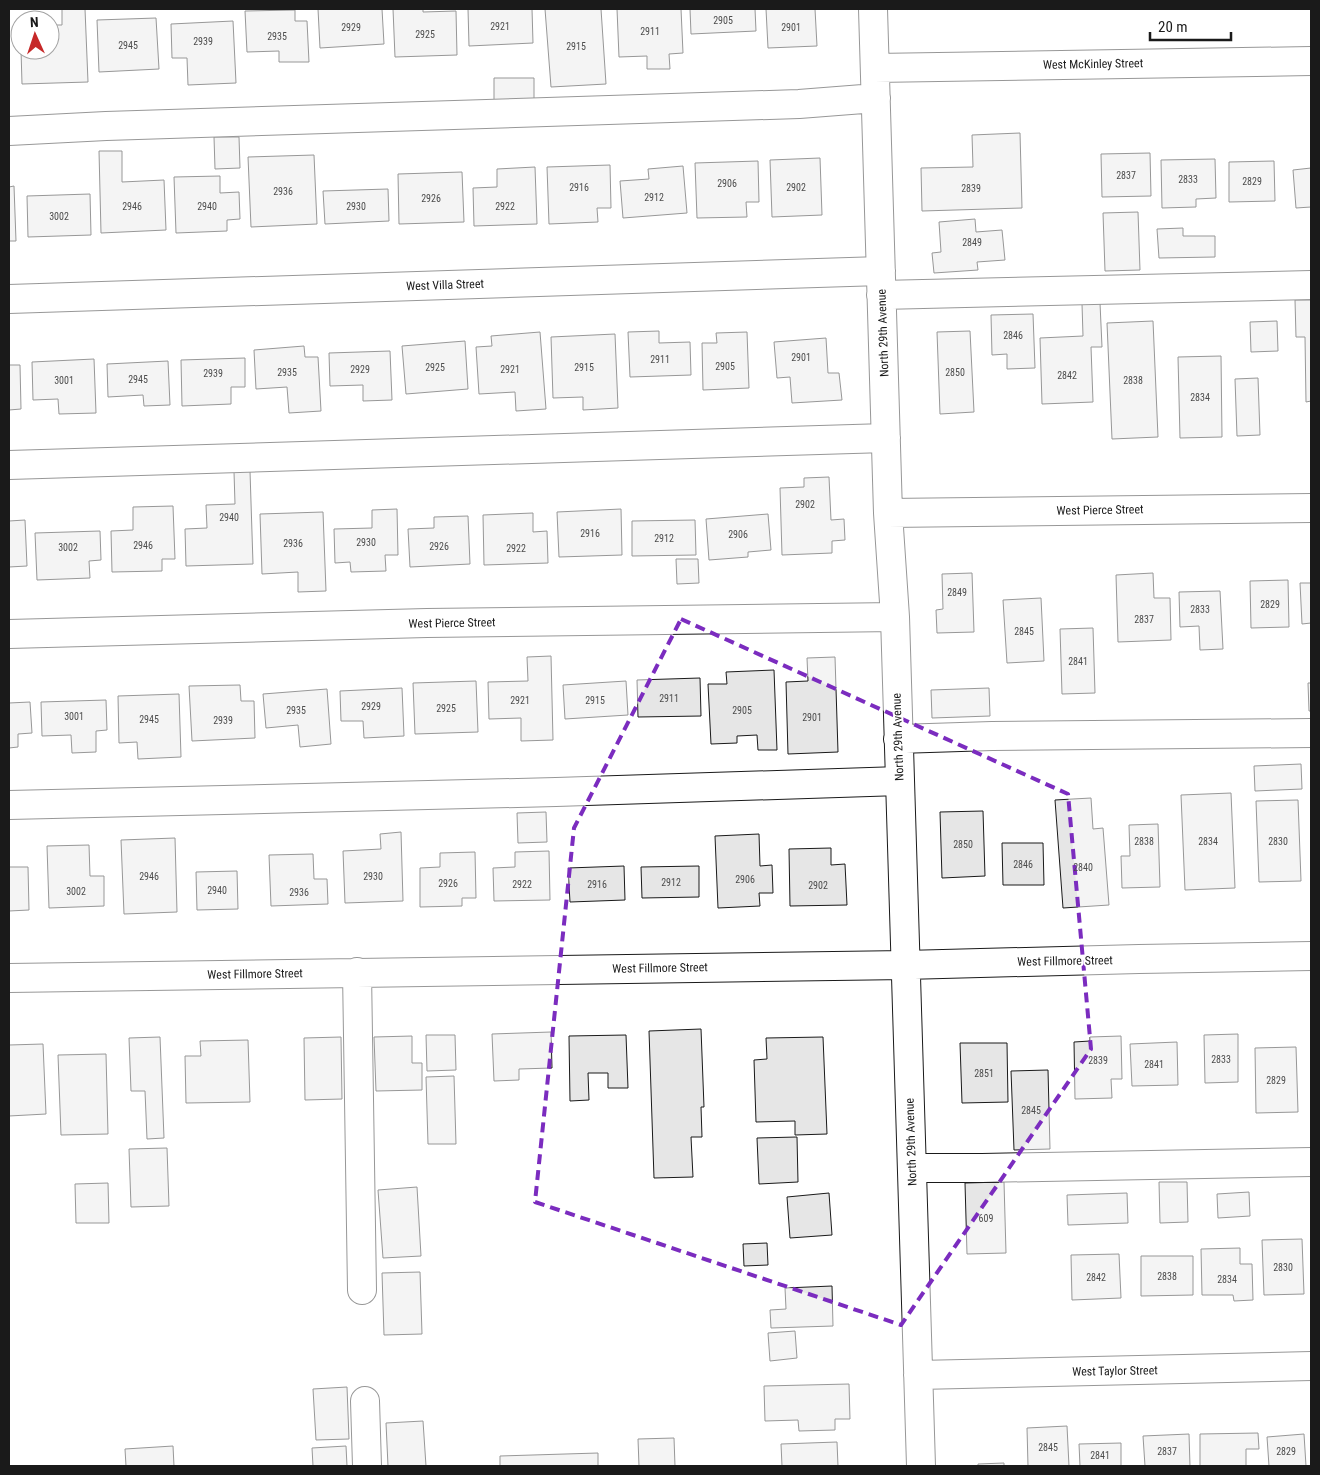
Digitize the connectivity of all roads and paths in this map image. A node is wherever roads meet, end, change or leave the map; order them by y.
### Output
1 (873, 9) edge
2 (1311, 61) edge
3 (875, 68) junction
4 (876, 98) junction
5 (9, 131) edge
6 (881, 283) junction
7 (1311, 285) edge
8 (9, 299) edge
9 (886, 438) junction
10 (9, 465) edge
11 (1311, 508) edge
12 (888, 513) junction
13 (894, 617) junction
14 (9, 634) edge
15 (1311, 733) edge
16 (898, 739) junction
17 (900, 780) junction
18 (9, 805) edge
19 (1311, 956) edge
20 (905, 965) junction
21 (357, 972) junction
22 (9, 978) edge
23 (1311, 1162) edge
24 (912, 1168) junction
25 (362, 1290) dead end
26 (1311, 1366) edge
27 (918, 1375) junction
28 (365, 1401) dead end
29 (367, 1466) edge
30 (921, 1466) edge

1 - 3 street, North 29th Avenue
2 - 3 street, West McKinley Street
3 - 4 street, North 29th Avenue
4 - 5 street
4 - 6 street, North 29th Avenue
6 - 7 street, West Villa Street
6 - 8 street, West Villa Street
6 - 9 street, North 29th Avenue
9 - 10 street
9 - 12 street, North 29th Avenue
11 - 12 street, West Pierce Street
12 - 13 street, North 29th Avenue
13 - 14 street, West Pierce Street
13 - 16 street, North 29th Avenue
15 - 16 street
16 - 17 street, North 29th Avenue
17 - 18 street
17 - 20 street, North 29th Avenue
19 - 20 street, West Fillmore Street
20 - 21 street, West Fillmore Street
20 - 24 street, North 29th Avenue
21 - 22 street, West Fillmore Street
21 - 25 street
23 - 24 street
24 - 27 street, North 29th Avenue
26 - 27 street, West Taylor Street
27 - 30 street, North 29th Avenue
28 - 29 street

